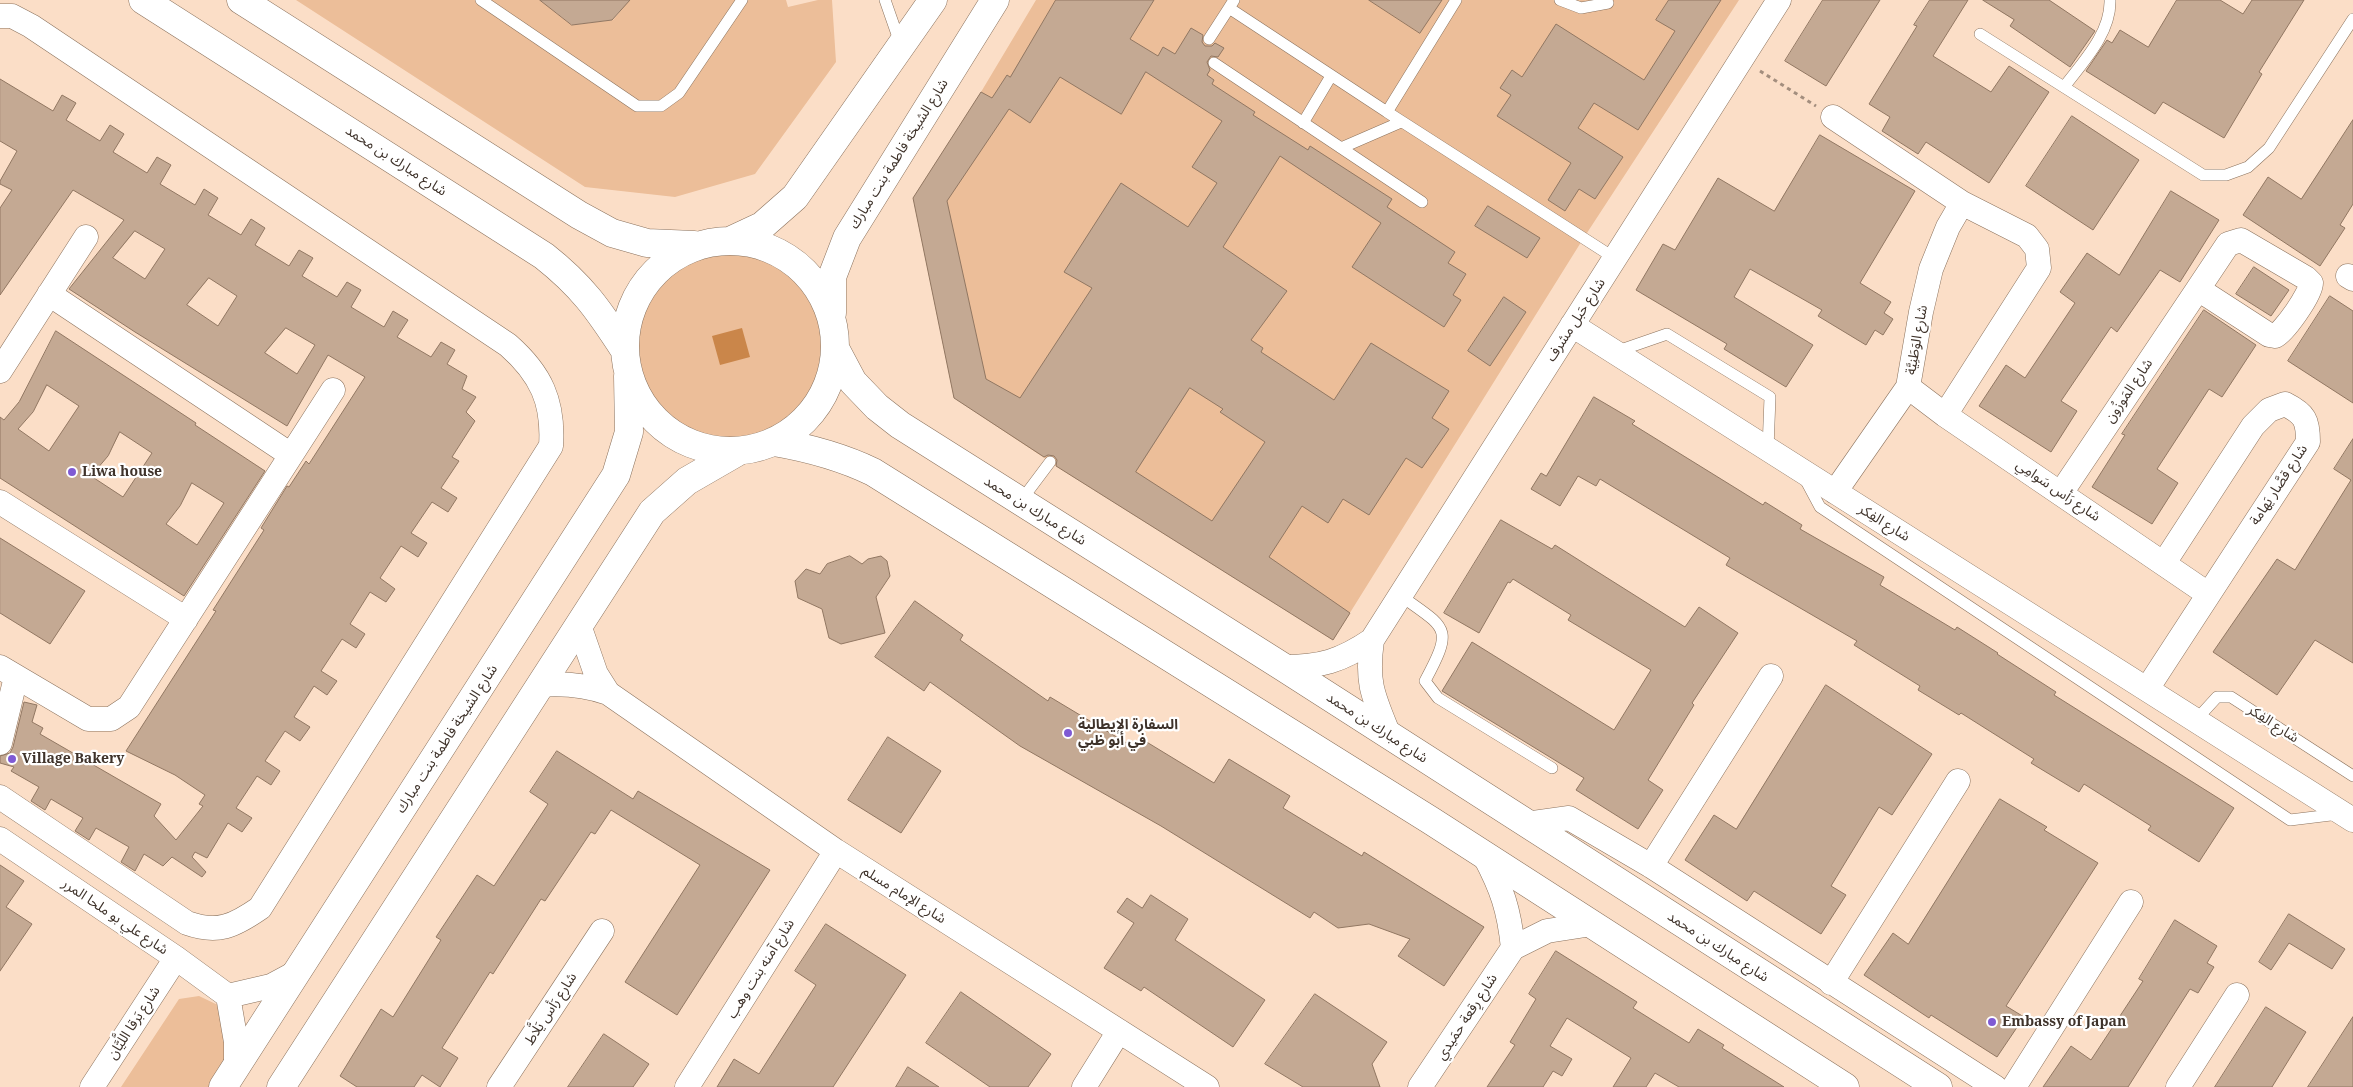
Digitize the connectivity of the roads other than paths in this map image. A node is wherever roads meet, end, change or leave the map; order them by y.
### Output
1 (143, 0) edge
2 (241, 0) edge
3 (481, 0) edge
4 (742, 0) edge
5 (885, 0) edge
6 (933, 0) edge
7 (995, 0) edge
8 (1456, 0) edge
9 (1560, 0) edge
10 (1779, 0) edge
11 (2110, 0) edge
12 (1608, 3) dead end
13 (1231, 4) edge
14 (0, 16) edge
15 (2353, 19) edge
16 (1980, 34) dead end
17 (1209, 39) dead end
18 (901, 48) junction
19 (1214, 63) dead end
20 (1331, 76) junction
21 (2064, 87) junction
22 (1387, 112) junction
23 (1833, 118) road end
24 (1401, 122) junction
25 (1303, 123) junction
26 (1341, 148) junction
27 (1422, 202) dead end
28 (1962, 203) junction
29 (86, 237) dead end
30 (732, 240) junction
31 (698, 245) junction
32 (1616, 259) junction
33 (2198, 288) junction
34 (49, 294) junction
35 (832, 317) junction
36 (1572, 325) junction
37 (624, 349) junction
38 (836, 350) junction
39 (1615, 352) junction
40 (0, 370) edge
41 (628, 376) junction
42 (1908, 387) junction
43 (333, 390) dead end
44 (1945, 415) junction
45 (774, 442) junction
46 (1768, 449) junction
47 (739, 451) junction
48 (290, 455) junction
49 (1050, 462) dead end
50 (1801, 470) junction
51 (1835, 492) junction
52 (2061, 493) junction
53 (0, 502) edge
54 (1020, 502) junction
55 (2164, 563) junction
56 (2208, 594) junction
57 (1401, 596) junction
58 (186, 619) junction
59 (579, 625) junction
60 (1372, 640) junction
61 (1283, 667) junction
62 (8, 672) edge
63 (1771, 676) dead end
64 (540, 685) junction
65 (2147, 689) junction
66 (608, 693) junction
67 (2196, 720) junction
68 (1389, 735) junction
69 (0, 743) edge
70 (1552, 768) dead end
71 (2353, 776) edge
72 (1958, 781) dead end
73 (0, 797) edge
74 (2348, 816) edge
75 (1526, 824) junction
76 (0, 839) edge
77 (836, 851) junction
78 (1484, 855) junction
79 (1651, 866) junction
80 (2131, 902) dead end
81 (1592, 924) junction
82 (602, 931) dead end
83 (1513, 948) junction
84 (176, 958) junction
85 (297, 972) junction
86 (1831, 983) junction
87 (2237, 995) dead end
88 (228, 996) junction
89 (1119, 1031) junction
90 (230, 1076) edge
91 (292, 1077) edge
92 (92, 1087) edge
93 (499, 1087) edge
94 (687, 1087) edge
95 (1084, 1087) edge
96 (1207, 1087) edge
97 (1420, 1087) edge
98 (1845, 1087) edge
99 (1938, 1087) edge
100 (1995, 1087) edge
101 (2014, 1087) edge
102 (2178, 1087) edge

1 - 37 main road, شارع مبارك بن محمد
2 - 31 main road
3 - 4 lane
5 - 18 lane
6 - 18 main road
7 - 35 main road, شارع الشيخة فاطمة بنت مبارك
8 - 22 lane
9 - 12 lane
10 - 32 street, شارع حَبل مشرف
11 - 21 lane
13 - 17 lane
13 - 20 lane
14 - 73 street
15 - 21 lane
16 - 21 lane
18 - 30 main road
19 - 25 lane
20 - 22 lane
20 - 25 lane
22 - 24 lane
23 - 28 street
24 - 26 lane
24 - 32 lane
25 - 26 lane
26 - 27 lane
28 - 42 street, شارع الوَطَنِيَّة
28 - 44 street
29 - 34 street
30 - 31 main road
30 - 35 main road
31 - 37 main road
32 - 36 street, شارع حَبل مشرف
33 - 33 street, شارع المَوزُون
33 - 52 street, شارع المَوزُون
34 - 40 street
34 - 48 street
35 - 38 main road
36 - 39 street, شارع الفِكر
36 - 57 street, شارع حَبل مشرف
37 - 41 main road
38 - 45 main road
38 - 54 main road, شارع مبارك بن محمد
39 - 46 street, شارع الفِكر
39 - 46 lane
41 - 47 main road
41 - 85 main road, شارع الشيخة فاطمة بنت مبارك
42 - 44 street, شارع رَأس سَوامِي
42 - 51 street, شارع الوَطَنِيَّة
43 - 48 street
44 - 52 street, شارع رَأس سَوامِي
45 - 47 main road
45 - 78 main road
46 - 50 street, شارع الفِكر
47 - 59 main road
48 - 58 street
49 - 54 lane
50 - 51 street, شارع الفِكر
50 - 74 lane
51 - 65 street, شارع الفِكر
52 - 55 street, شارع رَأس سَوامِي
53 - 58 street
54 - 61 main road, شارع مبارك بن محمد
55 - 56 street, شارع رَأس سَوامِي
55 - 56 street, شارع قصَّار يَهامة
56 - 65 street, شارع قصَّار يَهامة
57 - 60 street, شارع حَبل مشرف
57 - 70 lane
58 - 62 street
59 - 64 main road
59 - 66 street, شارع الإمام مسلم
60 - 61 street, شارع حَبل مشرف
60 - 68 street, شارع حَبل مشرف
61 - 68 main road, شارع مبارك بن محمد
62 - 69 street
63 - 79 street
64 - 66 street, شارع الإمام مسلم
64 - 91 main road
65 - 67 street, شارع الفِكر
66 - 77 street, شارع الإمام مسلم
67 - 71 lane, شارع الفِكر
67 - 74 street, شارع الفِكر
68 - 75 main road, شارع مبارك بن محمد
72 - 86 street
75 - 79 street
75 - 99 main road, شارع مبارك بن محمد
76 - 84 street, شارع علي بو ملحا المرر
77 - 89 street, شارع الإمام مسلم
77 - 94 street, شارع آمنه بنت وهب
78 - 81 main road
78 - 83 street
79 - 86 street
80 - 101 street
81 - 83 street, شارع رِقعة حمَيدي
81 - 98 main road
82 - 93 street, شارع رَأس يَلَّاط
83 - 97 street, شارع رِقعة حمَيدي
84 - 88 street, شارع علي بو ملحا المرر
84 - 92 street, شارع بَرقا اللَّيَّان
85 - 88 street
85 - 90 main road, شارع الشيخة فاطمة بنت مبارك
86 - 100 street
87 - 102 street
88 - 90 street
89 - 95 street
89 - 96 street, شارع الإمام مسلم

